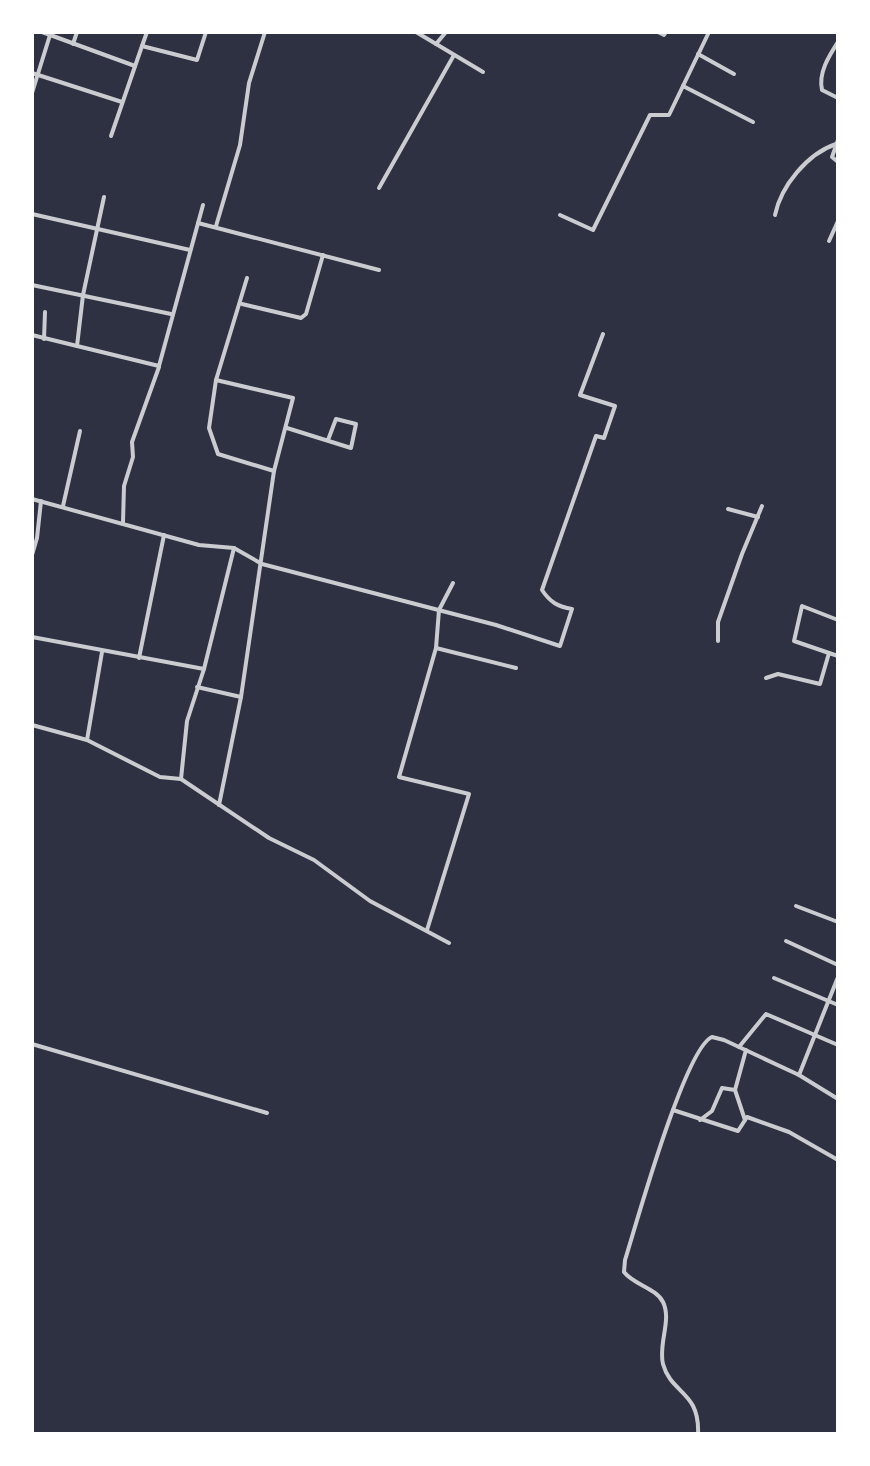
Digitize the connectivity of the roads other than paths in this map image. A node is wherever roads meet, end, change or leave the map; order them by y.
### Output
1 (77, 32) edge
2 (147, 32) edge
3 (206, 32) edge
4 (265, 32) edge
5 (416, 32) edge
6 (446, 32) edge
7 (658, 32) edge
8 (666, 32) edge
9 (709, 32) edge
10 (45, 33) edge
11 (838, 42) edge
12 (73, 44) junction
13 (436, 44) junction
14 (142, 46) junction
15 (698, 54) junction
16 (454, 55) junction
17 (135, 66) junction
18 (483, 72) dead end
19 (34, 74) edge
20 (734, 74) dead end
21 (683, 86) junction
22 (32, 93) edge
23 (838, 98) edge
24 (122, 102) junction
25 (753, 122) dead end
26 (111, 136) dead end
27 (837, 142) edge
28 (838, 162) edge
29 (379, 188) dead end
30 (104, 197) dead end
31 (203, 205) dead end
32 (32, 214) edge
33 (560, 215) dead end
34 (775, 215) dead end
35 (838, 221) edge
36 (198, 223) junction
37 (216, 226) junction
38 (97, 230) junction
39 (829, 241) dead end
40 (191, 251) junction
41 (323, 255) junction
42 (379, 270) dead end
43 (247, 278) dead end
44 (32, 285) edge
45 (83, 295) junction
46 (241, 304) junction
47 (45, 312) dead end
48 (172, 314) junction
49 (603, 334) dead end
50 (32, 335) edge
51 (44, 339) junction
52 (77, 346) junction
53 (159, 366) junction
54 (216, 380) junction
55 (287, 428) junction
56 (80, 431) dead end
57 (328, 440) junction
58 (274, 471) junction
59 (32, 499) edge
60 (41, 501) junction
61 (63, 506) junction
62 (762, 506) dead end
63 (728, 509) dead end
64 (758, 517) junction
65 (123, 522) junction
66 (165, 534) junction
67 (34, 538) edge
68 (234, 548) junction
69 (32, 555) edge
70 (262, 564) junction
71 (453, 583) dead end
72 (439, 610) junction
73 (838, 620) edge
74 (32, 637) edge
75 (718, 641) dead end
76 (436, 648) junction
77 (102, 652) junction
78 (829, 653) junction
79 (838, 656) edge
80 (139, 658) junction
81 (516, 668) dead end
82 (204, 669) junction
83 (766, 678) dead end
84 (197, 687) junction
85 (241, 697) junction
86 (32, 725) edge
87 (87, 740) junction
88 (181, 779) junction
89 (219, 805) junction
90 (796, 906) dead end
91 (838, 922) edge
92 (427, 930) junction
93 (786, 941) dead end
94 (449, 943) dead end
95 (838, 965) edge
96 (838, 977) edge
97 (774, 978) dead end
98 (829, 1001) junction
99 (838, 1005) edge
100 (815, 1035) junction
101 (32, 1044) edge
102 (838, 1045) edge
103 (739, 1047) junction
104 (746, 1050) junction
105 (799, 1075) junction
106 (735, 1090) junction
107 (838, 1099) edge
108 (673, 1110) junction
109 (267, 1113) dead end
110 (700, 1120) junction
111 (745, 1120) junction
112 (838, 1160) edge
113 (698, 1434) edge

1 - 12 street
2 - 14 street
3 - 14 street
4 - 37 street
5 - 13 street
6 - 13 street
7 - 8 street
9 - 15 street
10 - 12 street
10 - 19 street
11 - 23 street
12 - 17 street
13 - 16 street
14 - 17 street
15 - 20 street
15 - 21 street
16 - 18 street
16 - 29 street
17 - 24 street
19 - 22 street
19 - 24 street
21 - 25 street
21 - 33 street
24 - 26 street
27 - 28 street
27 - 34 street
30 - 38 street
31 - 36 street
32 - 38 street
35 - 39 street
36 - 37 street
36 - 40 street
37 - 41 street
38 - 40 street
38 - 45 street
40 - 48 street
41 - 42 street
41 - 46 street
43 - 46 street
44 - 45 street
45 - 48 street
45 - 52 street
46 - 54 street
47 - 51 street
48 - 53 street
49 - 72 street
50 - 51 street
51 - 52 street
52 - 53 street
53 - 65 street
54 - 55 street
54 - 58 street
55 - 57 street
55 - 58 street
56 - 61 street
57 - 57 street
58 - 70 street
59 - 60 street
60 - 61 street
60 - 67 street
61 - 65 street
62 - 64 street
63 - 64 street
64 - 75 street
65 - 66 street
66 - 68 street
66 - 80 street
67 - 69 street
68 - 70 street
68 - 82 street
70 - 72 street
70 - 85 street
71 - 72 street
72 - 76 street
73 - 78 street
74 - 77 street
76 - 81 street
76 - 92 street
77 - 80 street
77 - 87 street
78 - 79 street
78 - 83 street
80 - 82 street
82 - 84 street
84 - 85 street
84 - 88 street
85 - 89 street
86 - 87 street
87 - 88 street
88 - 89 street
89 - 92 street
90 - 91 street
92 - 94 street
93 - 95 street
96 - 98 street
97 - 98 street
98 - 99 street
98 - 100 street
100 - 102 street
100 - 103 street
100 - 105 street
101 - 109 street
103 - 104 street
103 - 108 street
104 - 105 street
104 - 106 street
105 - 107 street
106 - 110 street
106 - 111 street
108 - 110 street
108 - 113 street
110 - 111 street
111 - 112 street

